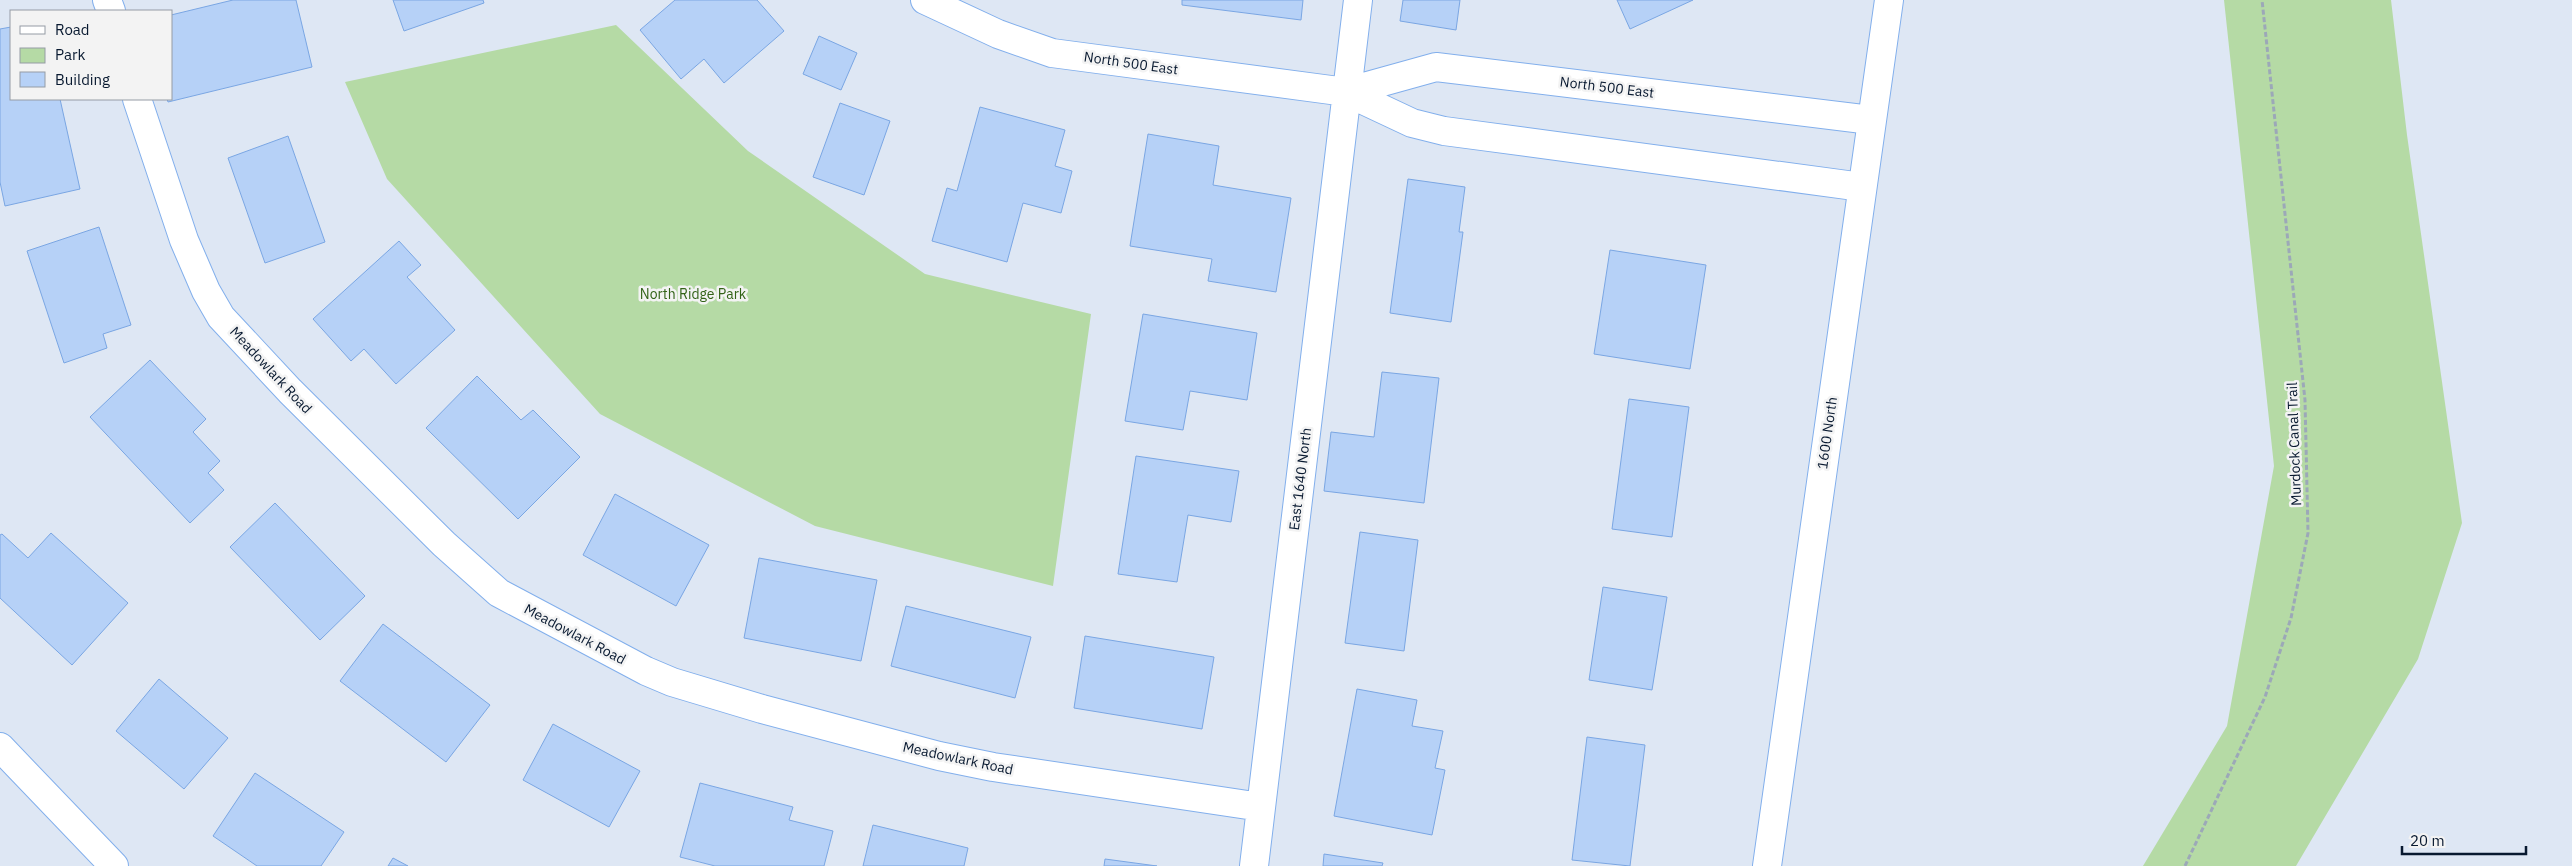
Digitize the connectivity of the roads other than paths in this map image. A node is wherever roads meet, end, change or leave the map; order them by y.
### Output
1 (925, 0) edge
2 (1358, 0) edge
3 (1889, 0) edge
4 (1346, 92) junction
5 (137, 100) edge
6 (1871, 120) junction
7 (1862, 187) junction
8 (0, 747) edge
9 (1261, 807) junction
10 (114, 866) edge
11 (1254, 866) edge
12 (1767, 866) edge

1 - 4 street, North 500 East
2 - 4 street, East 1640 North
3 - 6 street, 1600 North
4 - 6 street, North 500 East
4 - 7 street, North 500 East
4 - 9 street, East 1640 North
5 - 9 street, Meadowlark Road
6 - 7 street, 1600 North
7 - 12 street, 1600 North
8 - 10 street
9 - 11 street, East 1640 North

